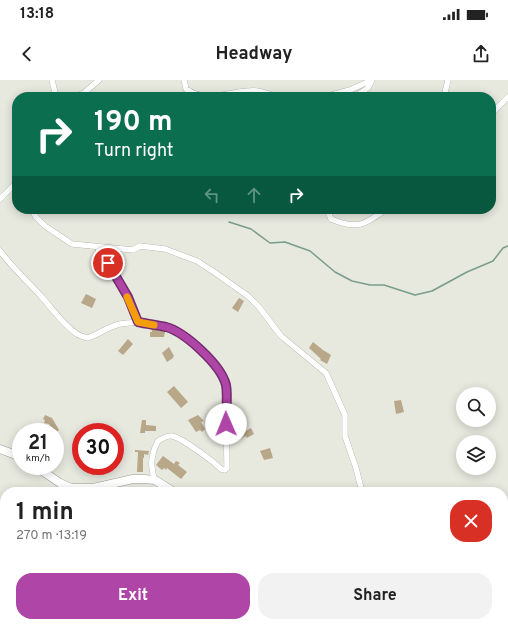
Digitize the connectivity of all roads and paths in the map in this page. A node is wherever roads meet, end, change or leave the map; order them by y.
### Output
1 (52, 80) edge
2 (100, 80) edge
3 (184, 80) edge
4 (373, 80) edge
5 (448, 80) edge
6 (55, 92) edge
7 (85, 92) edge
8 (194, 92) edge
9 (238, 92) edge
10 (262, 92) edge
11 (343, 92) edge
12 (362, 92) edge
13 (445, 92) edge
14 (508, 97) edge
15 (496, 109) edge
16 (12, 187) edge
17 (0, 200) edge
18 (34, 214) edge
19 (329, 214) edge
20 (379, 214) edge
21 (98, 247) junction
22 (0, 251) edge
23 (138, 322) junction
24 (0, 449) edge
25 (12, 454) edge
26 (48, 475) edge
27 (155, 480) junction
28 (69, 487) edge
29 (97, 487) edge
30 (166, 487) edge
31 (361, 487) edge

1 - 6 street
2 - 7 street
3 - 8 street
4 - 11 street
4 - 12 street
5 - 13 street
9 - 10 street
14 - 15 street
16 - 17 street
18 - 21 street
19 - 20 street
21 - 23 street
21 - 31 street
22 - 23 street
23 - 27 street
24 - 25 main road
26 - 28 main road
27 - 29 main road
27 - 30 main road

